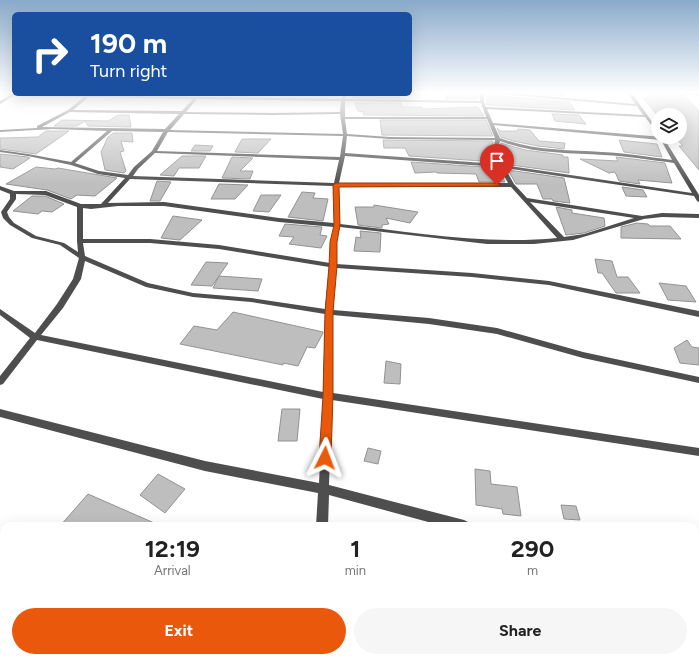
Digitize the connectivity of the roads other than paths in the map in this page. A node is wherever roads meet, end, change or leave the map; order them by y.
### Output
1 (47, 123) edge
2 (172, 123) edge
3 (343, 123) edge
4 (492, 124) joint
5 (38, 128) junction
6 (110, 130) junction
7 (166, 131) junction
8 (0, 132) edge
9 (345, 136) junction
10 (651, 137) edge
11 (498, 138) junction
12 (665, 144) edge
13 (0, 151) edge
14 (154, 152) junction
15 (343, 157) junction
16 (677, 162) junction
17 (72, 164) junction
18 (501, 166) junction
19 (129, 177) junction
20 (336, 185) junction
21 (512, 185) junction
22 (0, 188) edge
23 (13, 193) junction
24 (697, 198) edge
25 (524, 199) junction
26 (103, 205) junction
27 (80, 206) junction
28 (2, 212) edge
29 (699, 216) edge
30 (642, 217) junction
31 (337, 225) junction
32 (561, 238) junction
33 (80, 241) junction
34 (82, 257) junction
35 (333, 266) junction
36 (0, 311) edge
37 (329, 312) junction
38 (699, 314) edge
39 (35, 337) junction
40 (699, 380) edge
41 (0, 382) edge
42 (328, 396) junction
43 (0, 413) edge
44 (699, 452) edge
45 (324, 489) junction
46 (322, 522) edge
47 (449, 522) edge

1 - 5 street
2 - 7 street
3 - 9 street
4 - 10 street
4 - 11 street
5 - 6 street
5 - 8 street
6 - 7 street
6 - 17 street
7 - 9 street
7 - 14 street
9 - 11 street
9 - 15 street
11 - 16 street
11 - 18 street
12 - 16 street
13 - 17 street
14 - 15 street
14 - 19 street
15 - 18 street
15 - 20 street
16 - 24 street
17 - 19 street
18 - 21 street
18 - 24 street
19 - 20 street
19 - 26 street
20 - 21 street
20 - 31 street
21 - 25 street
22 - 23 street
23 - 27 street
23 - 28 street
25 - 30 street
25 - 32 street
26 - 27 street
26 - 31 street
27 - 33 street
28 - 34 street
29 - 30 street
30 - 32 street
31 - 32 street
31 - 35 street
33 - 34 street
33 - 35 street
34 - 37 street
34 - 39 street
35 - 37 street
35 - 38 street
36 - 39 street
37 - 40 street
37 - 42 street
39 - 41 street
39 - 42 street
42 - 44 street
42 - 45 street
43 - 45 street
45 - 46 street
45 - 47 street

